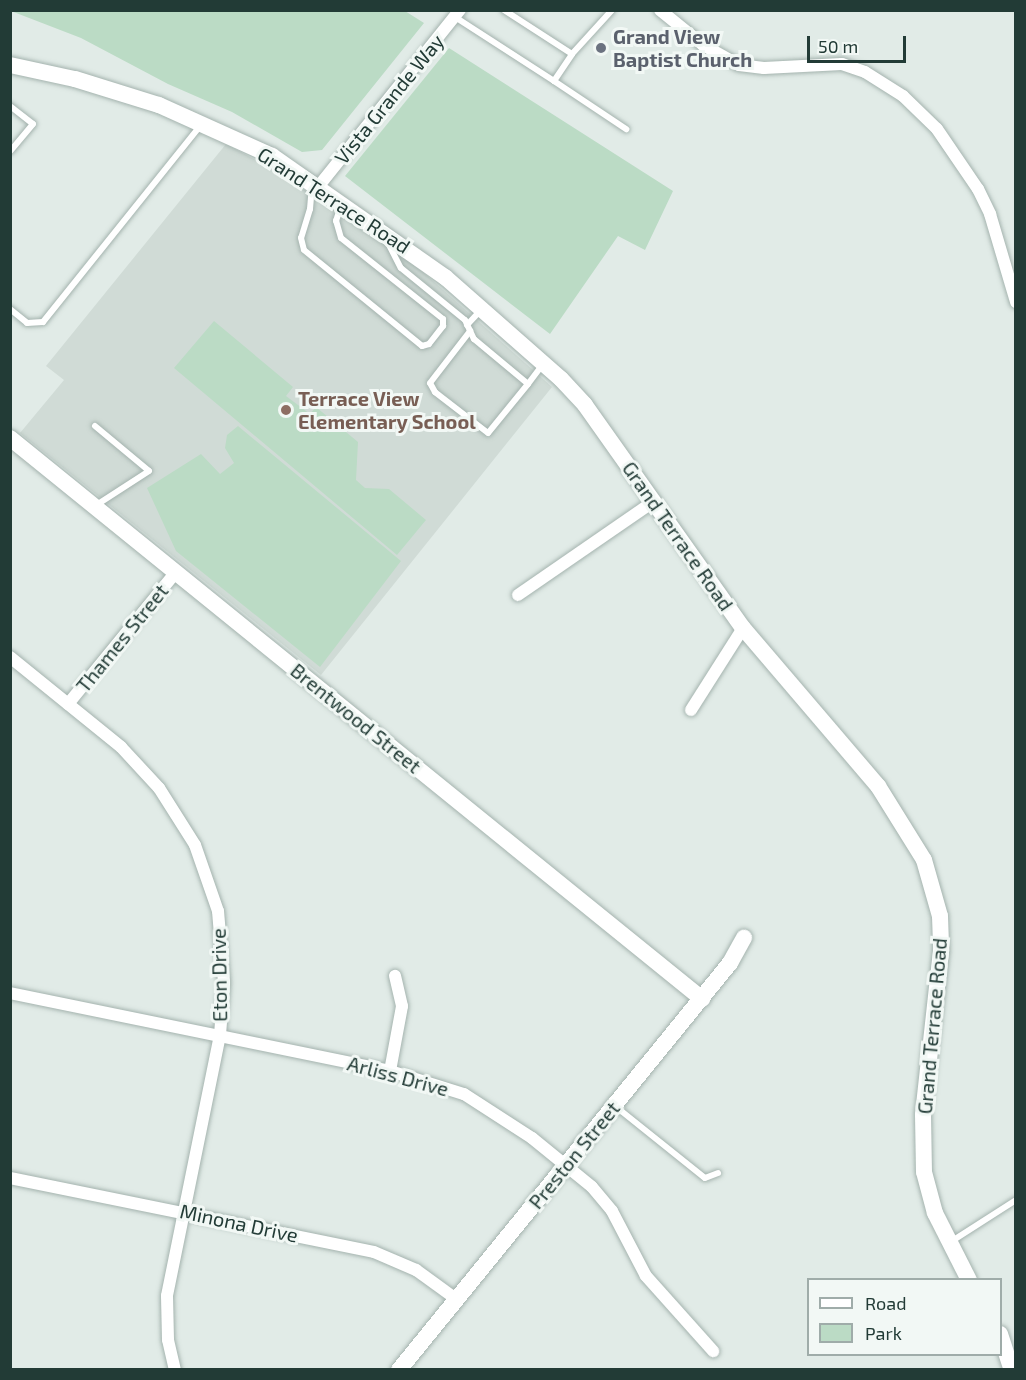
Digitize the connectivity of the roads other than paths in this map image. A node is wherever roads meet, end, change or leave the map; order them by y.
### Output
1 (504, 10) edge
2 (612, 10) edge
3 (660, 10) edge
4 (457, 13) edge
5 (572, 54) junction
6 (10, 65) edge
7 (554, 81) junction
8 (10, 106) edge
9 (203, 123) junction
10 (626, 129) dead end
11 (10, 151) edge
12 (315, 185) junction
13 (342, 203) junction
14 (383, 231) junction
15 (1016, 302) edge
16 (10, 309) edge
17 (482, 309) junction
18 (469, 328) junction
19 (544, 364) junction
20 (528, 384) junction
21 (95, 426) dead end
22 (10, 438) edge
23 (653, 502) junction
24 (94, 506) junction
25 (176, 572) junction
26 (518, 595) dead end
27 (743, 628) junction
28 (10, 657) edge
29 (68, 704) junction
30 (691, 710) dead end
31 (744, 938) dead end
32 (395, 976) dead end
33 (10, 993) edge
34 (702, 999) junction
35 (220, 1035) junction
36 (390, 1071) junction
37 (614, 1106) junction
38 (566, 1165) junction
39 (718, 1173) dead end
40 (10, 1178) edge
41 (1016, 1200) edge
42 (184, 1211) junction
43 (949, 1243) junction
44 (968, 1278) edge
45 (456, 1299) junction
46 (1002, 1339) edge
47 (713, 1351) dead end
48 (1013, 1366) edge
49 (175, 1370) edge
50 (399, 1370) edge

1 - 5 lane
2 - 5 lane
3 - 15 street
4 - 7 lane
4 - 12 street, Vista Grande Way
5 - 7 lane
6 - 9 street, Grand Terrace Road
7 - 10 lane
8 - 11 lane
9 - 12 street, Grand Terrace Road
9 - 16 lane
12 - 13 street, Grand Terrace Road
12 - 13 lane
13 - 14 street, Grand Terrace Road
14 - 17 street, Grand Terrace Road
14 - 18 lane
17 - 18 lane
17 - 19 street, Grand Terrace Road
18 - 20 lane
18 - 20 lane
19 - 20 lane
19 - 23 street, Grand Terrace Road
21 - 24 lane
22 - 24 street, Brentwood Street
23 - 26 street
23 - 27 street, Grand Terrace Road
24 - 25 street, Brentwood Street
25 - 29 street, Thames Street
25 - 34 street, Brentwood Street
27 - 30 street
27 - 43 street, Grand Terrace Road
28 - 29 street, Eton Drive
29 - 35 street, Eton Drive
31 - 34 street, Preston Street
32 - 36 street
33 - 35 street, Arliss Drive
34 - 37 street, Preston Street
35 - 36 street, Arliss Drive
35 - 42 street, Eton Drive
36 - 38 street, Arliss Drive
37 - 38 street, Preston Street
37 - 39 lane
38 - 45 street, Preston Street
38 - 47 street, Arliss Drive
40 - 42 street, Minona Drive
41 - 43 lane
42 - 45 street, Minona Drive
42 - 49 street, Eton Drive
43 - 44 street, Grand Terrace Road
45 - 50 street, Preston Street
46 - 48 street

